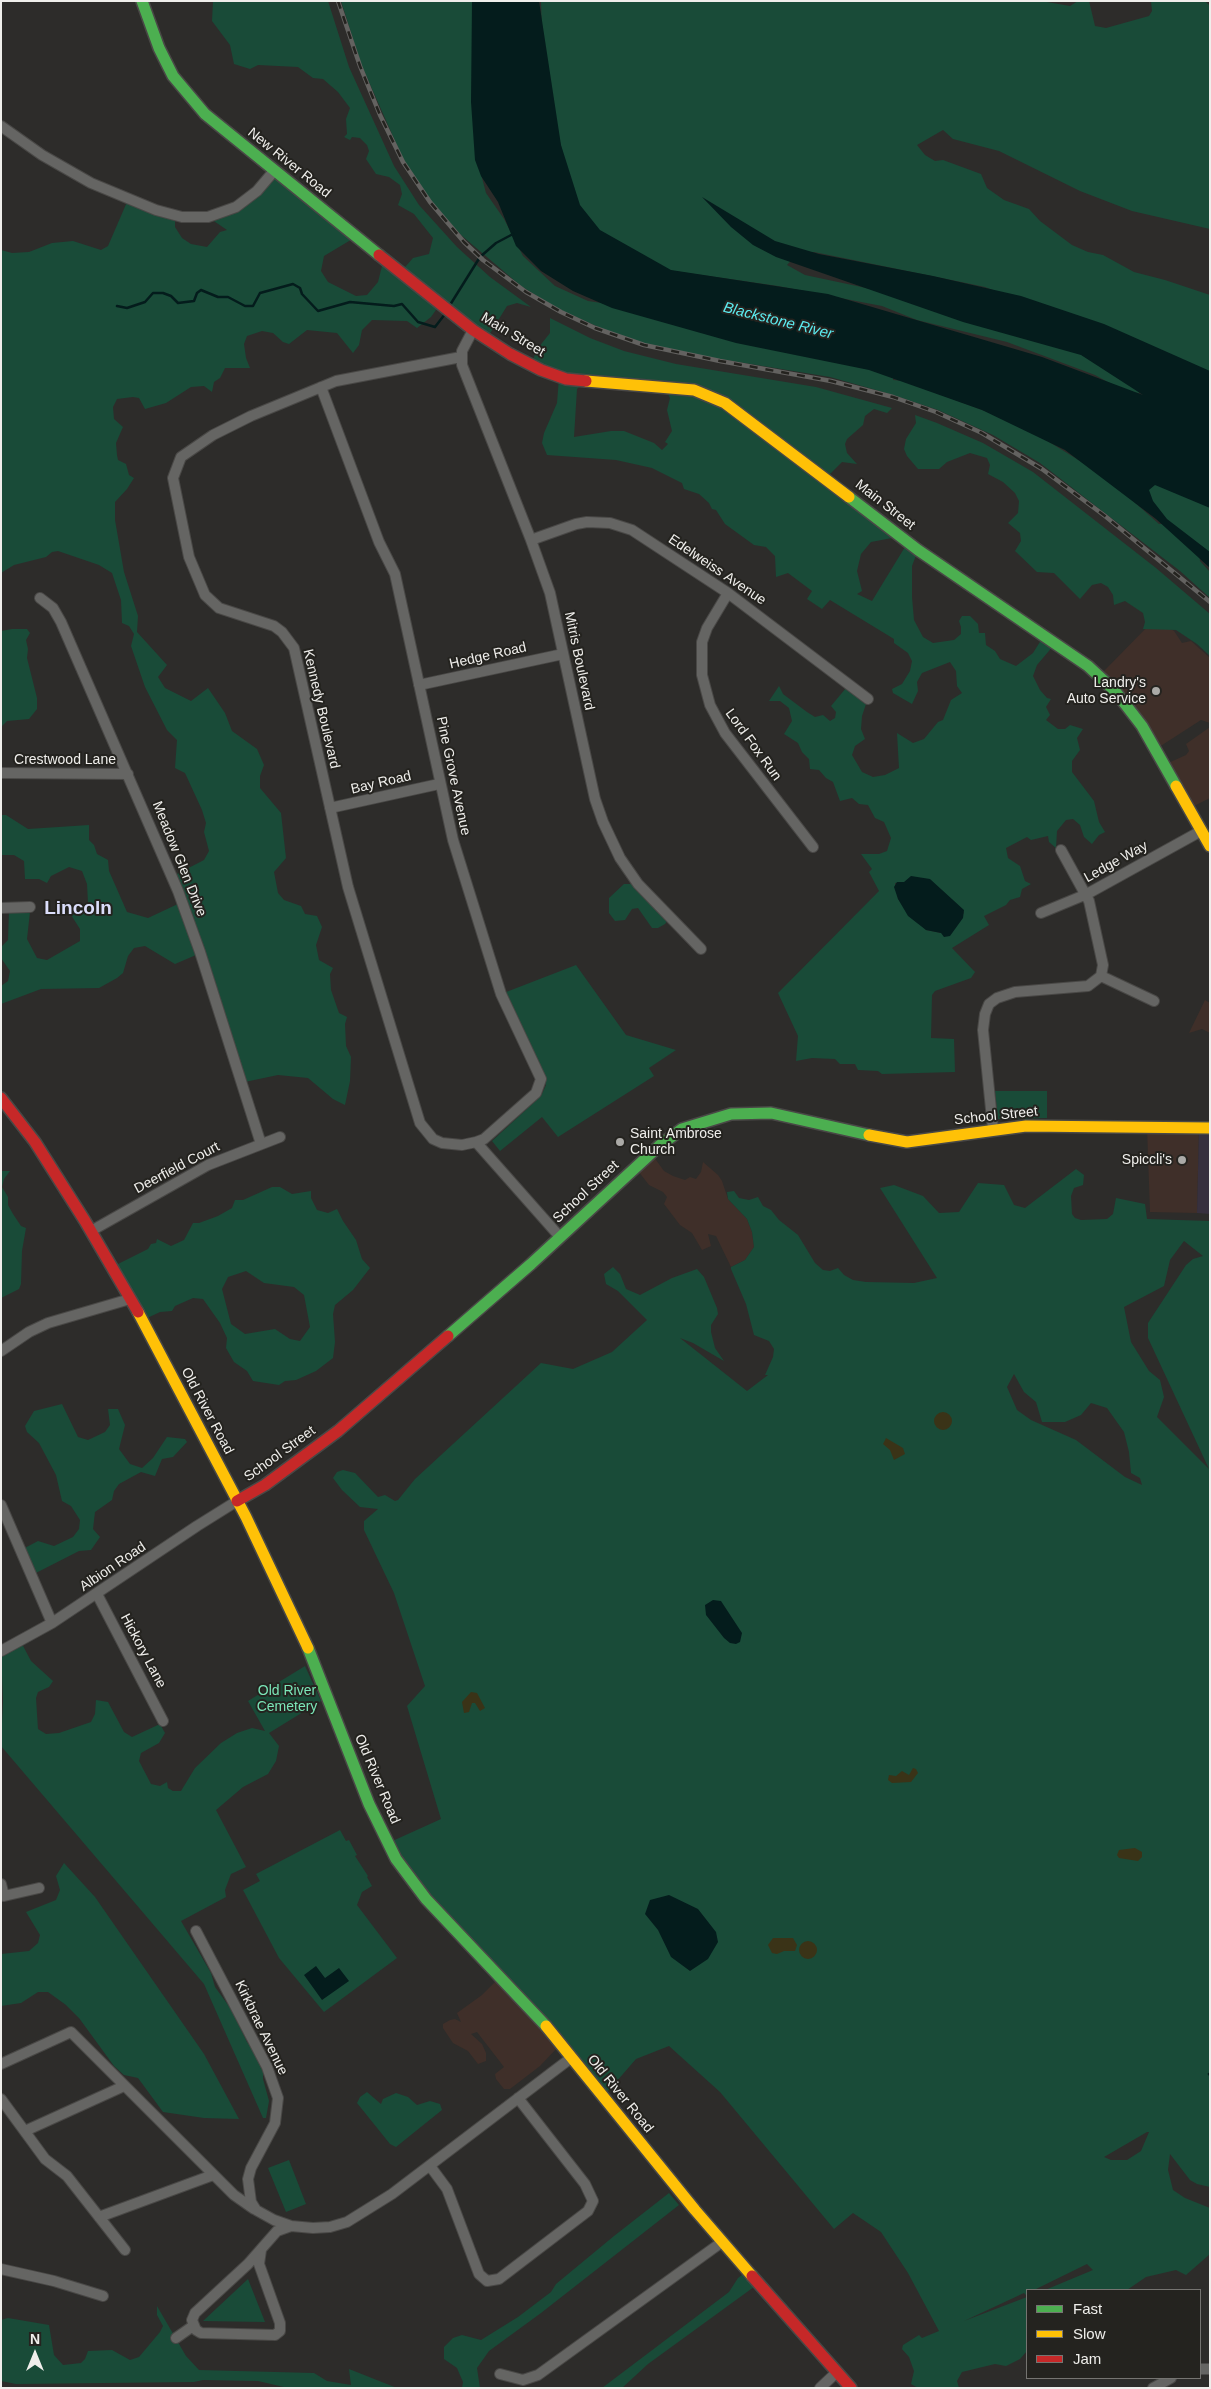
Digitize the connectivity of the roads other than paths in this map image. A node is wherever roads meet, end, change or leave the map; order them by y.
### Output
1 (142, 1) edge
2 (1, 126) edge
3 (274, 171) junction
4 (456, 316) joint
5 (473, 330) junction
6 (461, 357) junction
7 (320, 387) junction
8 (532, 540) junction
9 (728, 593) junction
10 (40, 598) dead end
11 (563, 654) junction
12 (419, 685) junction
13 (868, 699) dead end
14 (1, 773) edge
15 (128, 774) junction
16 (439, 784) junction
17 (330, 808) junction
18 (1201, 831) junction
19 (813, 846) dead end
20 (1210, 846) edge
21 (1062, 850) dead end
22 (1087, 894) junction
23 (30, 907) dead end
24 (1, 908) edge
25 (1041, 913) dead end
26 (701, 949) dead end
27 (1101, 976) junction
28 (1154, 1001) dead end
29 (1, 1098) edge
30 (1210, 1128) edge
31 (993, 1129) junction
32 (280, 1138) dead end
33 (476, 1142) junction
34 (261, 1144) junction
35 (91, 1231) junction
36 (560, 1237) junction
37 (130, 1299) junction
38 (1, 1352) edge
39 (237, 1501) junction
40 (1, 1505) edge
41 (97, 1594) junction
42 (52, 1623) junction
43 (1, 1651) edge
44 (163, 1721) dead end
45 (1, 1884) edge
46 (39, 1888) dead end
47 (2, 1899) edge
48 (196, 1931) dead end
49 (571, 2058) junction
50 (1, 2064) edge
51 (124, 2086) junction
52 (518, 2098) junction
53 (1, 2099) edge
54 (25, 2131) junction
55 (430, 2166) junction
56 (213, 2175) junction
57 (256, 2210) junction
58 (99, 2217) junction
59 (291, 2226) junction
60 (722, 2242) junction
61 (125, 2250) dead end
62 (261, 2250) junction
63 (1, 2269) edge
64 (104, 2296) dead end
65 (193, 2326) junction
66 (176, 2338) dead end
67 (838, 2372) junction
68 (500, 2374) dead end
69 (1169, 2379) edge
70 (820, 2388) edge
71 (851, 2388) edge
72 (1153, 2388) edge

1 - 3 street, New River Road
2 - 3 street
3 - 4 street, New River Road
4 - 5 street, Main Street
5 - 6 street
5 - 18 street, Main Street
6 - 7 street, Kennedy Boulevard
6 - 8 street, Mitris Boulevard
7 - 12 street, Pine Grove Avenue
7 - 17 street, Kennedy Boulevard
8 - 9 street, Edelweiss Avenue
8 - 11 street, Mitris Boulevard
9 - 13 street, Edelweiss Avenue
9 - 19 street, Lord Fox Run
10 - 15 street, Meadow Glen Drive
11 - 12 street, Hedge Road
11 - 26 street, Mitris Boulevard
12 - 16 street, Pine Grove Avenue
14 - 15 street, Crestwood Lane
15 - 34 street, Meadow Glen Drive
16 - 17 street, Bay Road
16 - 33 street, Pine Grove Avenue
17 - 33 street, Kennedy Boulevard
18 - 20 street, Main Street
18 - 22 street, Ledge Way
21 - 22 street
22 - 25 street, Ledge Way
22 - 27 street
23 - 24 street
27 - 28 street
27 - 31 street
29 - 35 street, Old River Road
30 - 31 street, School Street
31 - 36 street, School Street
32 - 34 street, Deerfield Court
33 - 36 street
34 - 35 street, Deerfield Court
35 - 37 street, Old River Road
36 - 39 street, School Street
37 - 38 street
37 - 39 street, Old River Road
39 - 41 street, Albion Road
39 - 49 street, Old River Road
40 - 42 street
41 - 42 street, Albion Road
41 - 44 street, Hickory Lane
42 - 43 street, Albion Road
45 - 47 street
46 - 47 street
48 - 57 street, Kirkbrae Avenue
49 - 52 street
49 - 60 street, Old River Road
50 - 51 street
51 - 54 street
51 - 56 street
52 - 55 street
52 - 55 street
53 - 54 street
54 - 58 street
55 - 59 street
56 - 57 street
56 - 58 street
57 - 59 street
58 - 61 street
59 - 62 street
60 - 67 street, Old River Road
60 - 68 street
62 - 65 street
62 - 65 street
63 - 64 street
65 - 66 street
67 - 70 street
67 - 71 street, Old River Road
69 - 72 street

